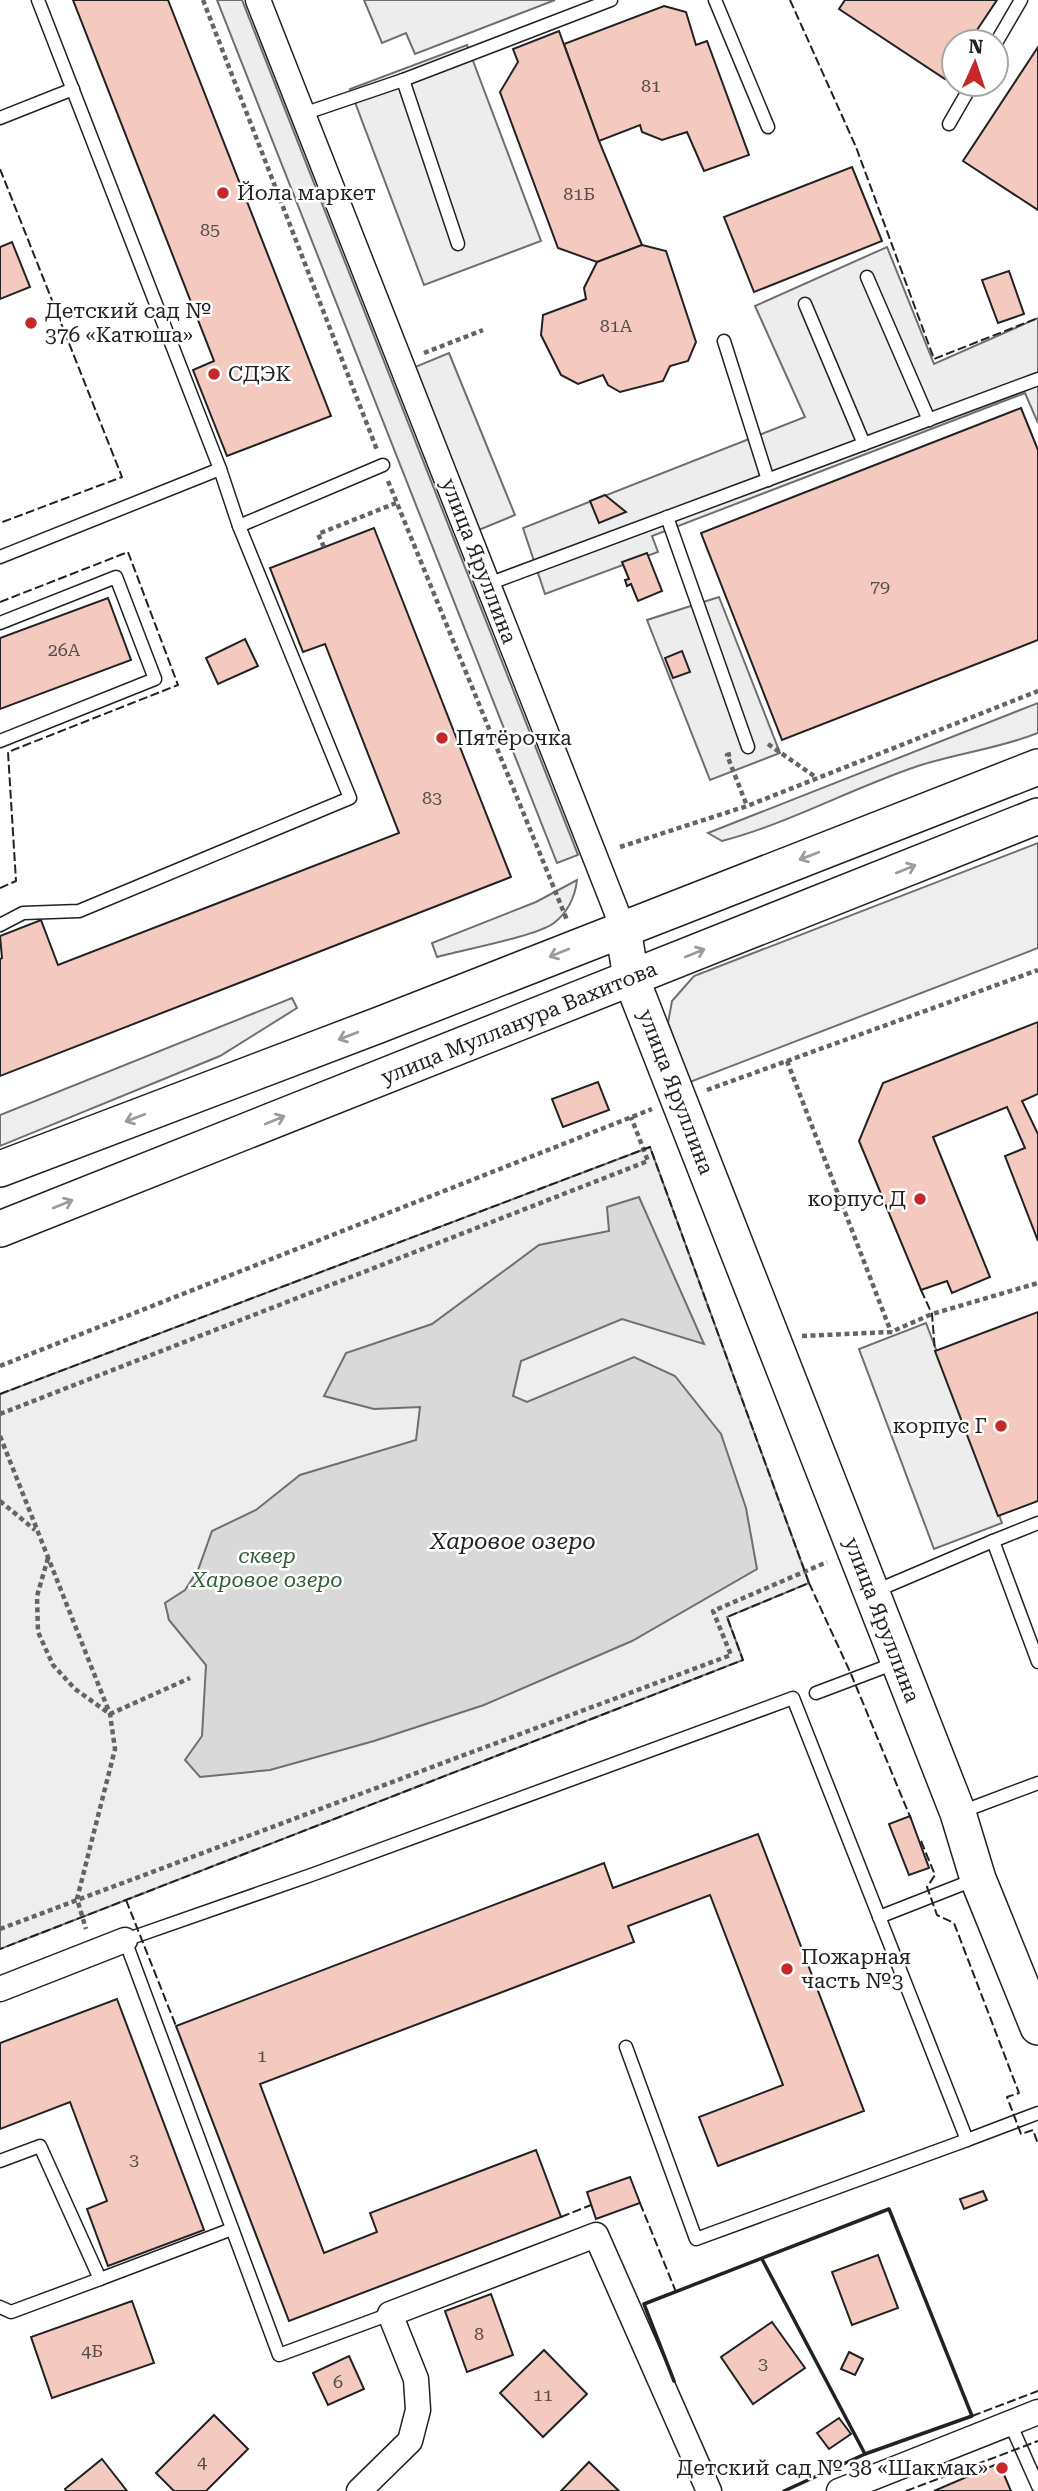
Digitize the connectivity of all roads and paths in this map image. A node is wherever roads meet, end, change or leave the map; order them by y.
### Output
1 (38, 0) edge
2 (258, 0) edge
3 (611, 0) edge
4 (716, 0) edge
5 (1021, 0) edge
6 (1005, 28) edge
7 (403, 80) junction
8 (72, 89) junction
9 (964, 98) edge
10 (303, 114) junction
11 (0, 118) edge
12 (948, 124) dead end
13 (768, 127) dead end
14 (458, 244) dead end
15 (867, 277) dead end
16 (805, 304) dead end
17 (483, 330) dead end
18 (723, 341) dead end
19 (420, 355) dead end
20 (1038, 379) edge
21 (929, 420) junction
22 (864, 444) junction
23 (383, 465) dead end
24 (220, 469) junction
25 (768, 480) junction
26 (396, 503) dead end
27 (667, 517) junction
28 (239, 526) junction
29 (324, 547) dead end
30 (0, 557) edge
31 (488, 584) junction
32 (0, 623) edge
33 (1038, 691) edge
34 (0, 741) edge
35 (748, 747) dead end
36 (1038, 767) edge
37 (1038, 816) edge
38 (620, 847) dead end
39 (0, 925) edge
40 (623, 928) junction
41 (1038, 970) edge
42 (631, 978) junction
43 (787, 1061) junction
44 (678, 1100) junction
45 (631, 1117) junction
46 (0, 1169) edge
47 (0, 1229) edge
48 (1038, 1283) edge
49 (891, 1332) junction
50 (795, 1336) dead end
51 (0, 1366) edge
52 (0, 1414) edge
53 (0, 1436) edge
54 (0, 1501) edge
55 (1038, 1524) edge
56 (39, 1533) junction
57 (993, 1541) junction
58 (854, 1550) junction
59 (48, 1558) junction
60 (871, 1593) junction
61 (898, 1662) junction
62 (1038, 1662) edge
63 (190, 1678) dead end
64 (816, 1693) dead end
65 (110, 1714) junction
66 (1038, 1783) edge
67 (958, 1813) junction
68 (978, 1879) junction
69 (77, 1899) junction
70 (879, 1917) junction
71 (0, 1929) edge
72 (125, 1940) junction
73 (93, 1953) junction
74 (0, 1989) edge
75 (1038, 2027) edge
76 (626, 2047) dead end
77 (1038, 2113) edge
78 (967, 2140) junction
79 (0, 2161) edge
80 (232, 2229) junction
81 (100, 2279) junction
82 (0, 2307) edge
83 (390, 2314) junction
84 (1038, 2412) edge
85 (1010, 2423) junction
86 (1038, 2486) edge
87 (359, 2491) edge
88 (709, 2491) edge
89 (839, 2491) edge

1 - 8 lane
2 - 10 street, улица Яруллина
3 - 7 lane
4 - 13 lane
5 - 6 lane
7 - 10 lane
7 - 14 lane
8 - 11 lane
8 - 24 lane
9 - 12 lane
10 - 31 street, улица Яруллина
15 - 21 lane
16 - 22 lane
17 - 19 path
18 - 25 lane
20 - 21 lane
21 - 22 lane
22 - 25 lane
23 - 28 lane
24 - 28 lane
24 - 30 lane
25 - 27 lane
26 - 29 path
27 - 31 lane
27 - 35 lane
28 - 39 lane
31 - 40 street, улица Яруллина
32 - 34 lane
33 - 38 path
36 -> 40 main road
42 -> 37 main road, улица Мулланура Вахитова
40 - 42 main road, улица Яруллина
40 -> 46 main road
41 - 43 path
42 - 44 main road, улица Яруллина
47 -> 42 main road, улица Мулланура Вахитова
43 - 44 path
43 - 49 path
44 - 45 path
44 - 58 main road, улица Яруллина
45 - 51 path
45 - 52 path
48 - 49 path
49 - 50 path
53 - 56 path
54 - 56 path
55 - 57 lane
56 - 59 path
57 - 60 lane
57 - 62 lane
58 - 60 main road, улица Яруллина
58 - 69 path
59 - 65 path
59 - 65 path
60 - 61 main road, улица Яруллина
61 - 64 lane
61 - 67 main road, улица Яруллина
63 - 65 path
65 - 69 path
66 - 67 lane
67 - 68 main road, улица Яруллина
68 - 70 lane
68 - 75 main road, улица Яруллина
69 - 71 path
69 - 73 path
70 - 72 lane
70 - 78 lane
72 - 73 street
72 - 80 lane
73 - 74 street
76 - 78 lane
77 - 78 lane
79 - 81 lane
80 - 81 lane
80 - 83 lane
81 - 82 lane
83 - 87 street
83 - 88 street
84 - 85 street
85 - 86 lane
85 - 89 street

